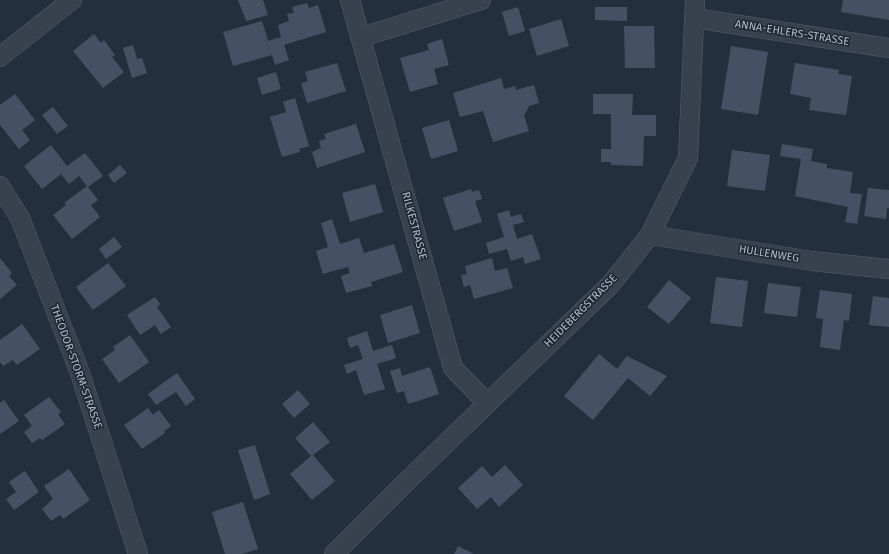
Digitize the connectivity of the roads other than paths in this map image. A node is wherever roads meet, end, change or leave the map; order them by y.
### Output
1 (72, 0) edge
2 (350, 0) edge
3 (481, 0) edge
4 (694, 9) edge
5 (362, 37) junction
6 (889, 48) edge
7 (0, 57) edge
8 (0, 186) edge
9 (650, 235) junction
10 (889, 269) edge
11 (487, 403) junction
12 (138, 554) edge
13 (334, 554) edge

1 - 7 street
2 - 5 street, RILKESTRASSE
3 - 5 street
4 - 6 street, ANNA-EHLERS-STRASSE
4 - 9 street, HEIDEBERGSTRASSE
5 - 11 street, RILKESTRASSE
8 - 12 street, THEODOR-STORM-STRASSE
9 - 10 street, HULLENWEG
9 - 11 street, HEIDEBERGSTRASSE
11 - 13 street, HEIDEBERGSTRASSE

